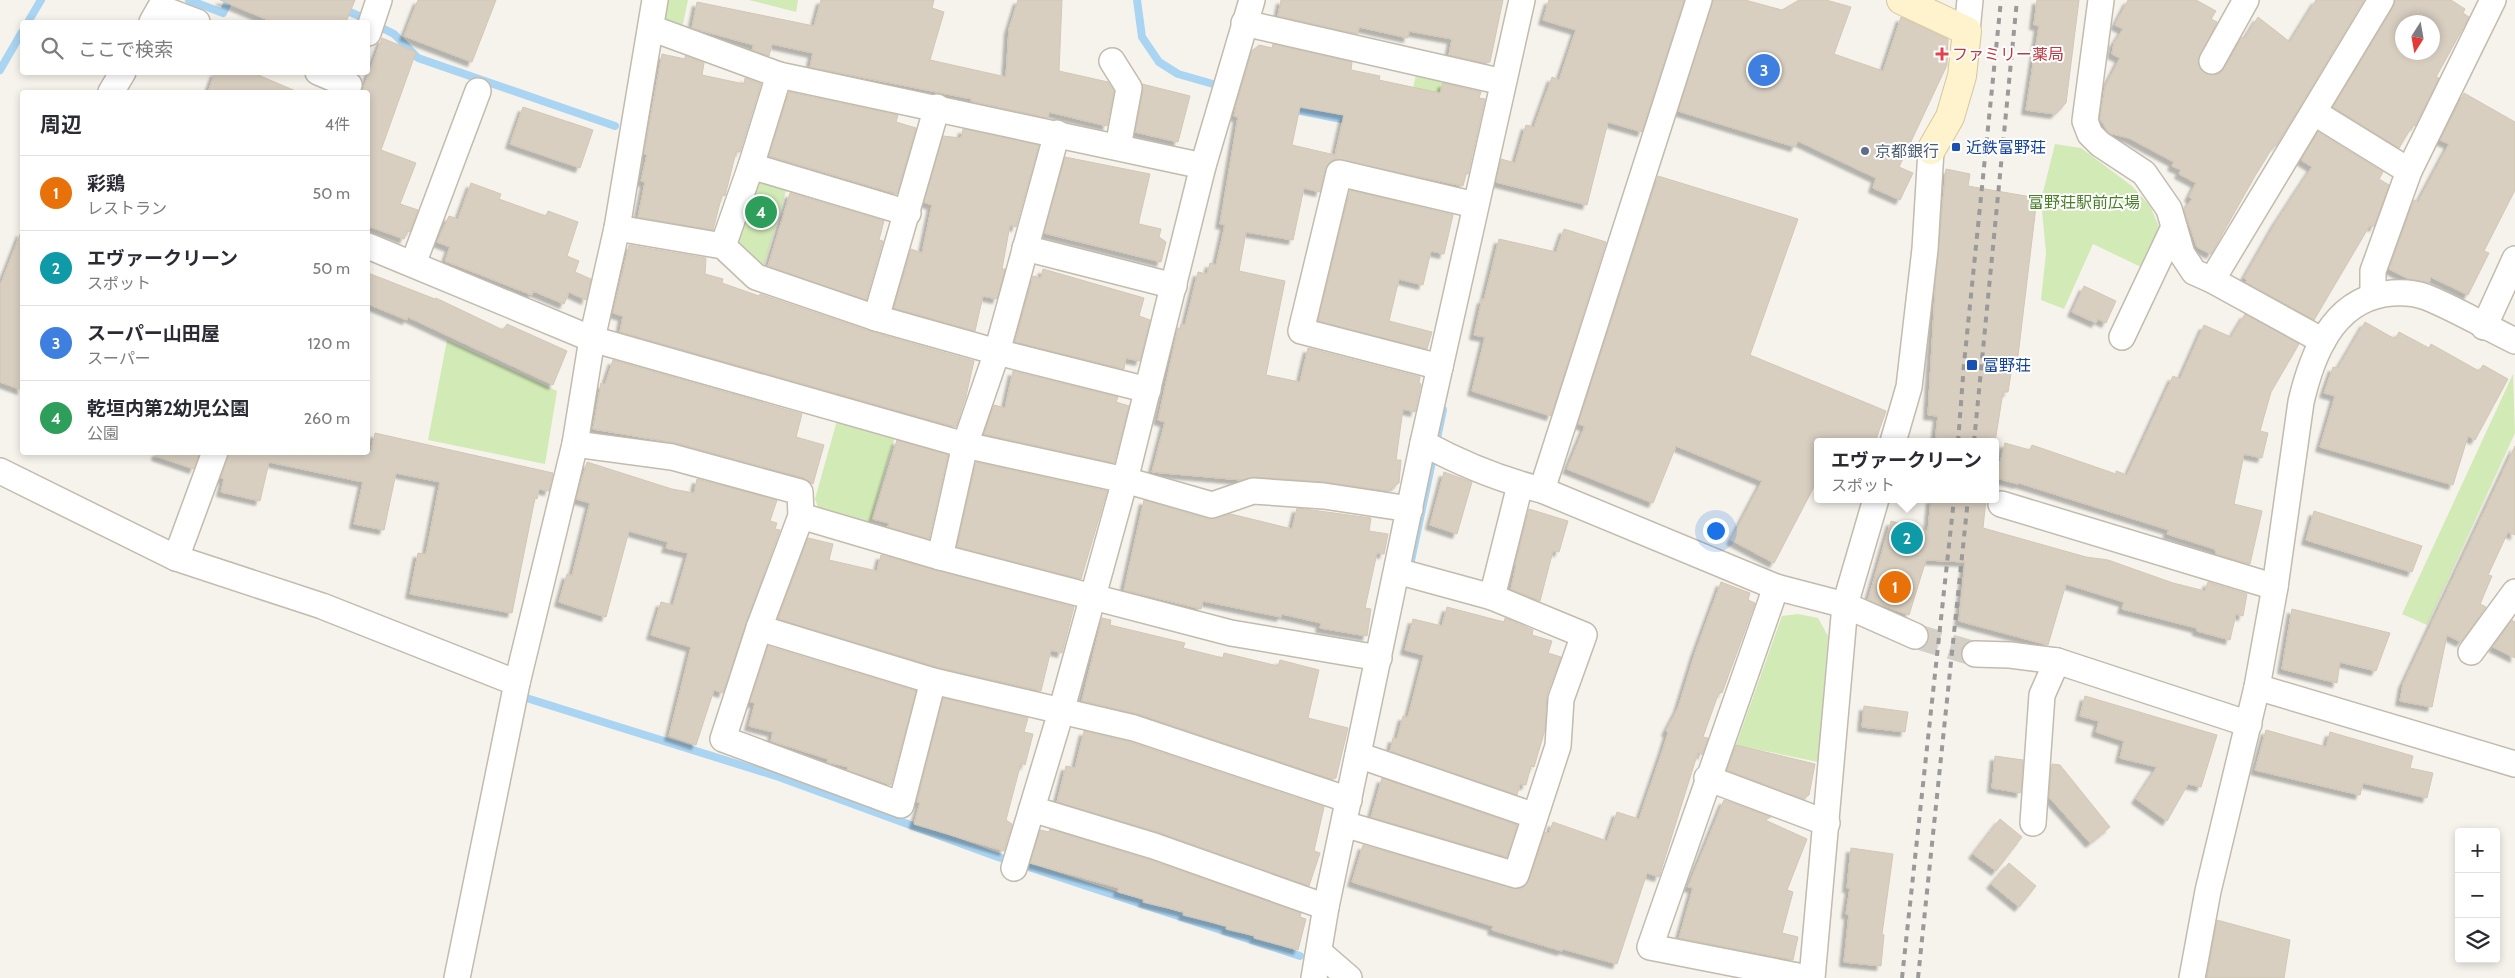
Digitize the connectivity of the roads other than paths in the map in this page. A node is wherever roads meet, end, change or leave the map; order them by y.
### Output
1 (379, 0) edge
2 (655, 0) edge
3 (1252, 0) edge
4 (1522, 0) edge
5 (1699, 0) edge
6 (1901, 0) edge
7 (1970, 0) edge
8 (2101, 0) edge
9 (2381, 0) edge
10 (2493, 0) edge
11 (2238, 3) edge
12 (153, 20) edge
13 (192, 20) edge
14 (1244, 23) junction
15 (370, 27) edge
16 (651, 28) junction
17 (1967, 31) junction
18 (2212, 61) dead end
19 (1112, 62) dead end
20 (121, 75) edge
21 (327, 75) edge
22 (779, 75) junction
23 (1503, 82) junction
24 (350, 83) edge
25 (112, 90) edge
26 (478, 91) dead end
27 (937, 107) junction
28 (2315, 112) junction
29 (1057, 134) junction
30 (1118, 147) junction
31 (1931, 150) joint
32 (751, 166) junction
33 (1203, 166) junction
34 (2409, 171) junction
35 (1476, 205) junction
36 (908, 213) junction
37 (2174, 226) junction
38 (617, 228) junction
39 (723, 246) junction
40 (370, 247) edge
41 (1025, 248) junction
42 (2515, 259) edge
43 (413, 264) junction
44 (2212, 280) junction
45 (1174, 286) junction
46 (2373, 296) junction
47 (876, 318) junction
48 (2484, 327) junction
49 (2122, 337) dead end
50 (592, 338) junction
51 (2323, 341) junction
52 (2515, 341) edge
53 (996, 352) junction
54 (1440, 367) junction
55 (1148, 390) junction
56 (1894, 438) edge
57 (1423, 443) junction
58 (575, 444) junction
59 (964, 445) junction
60 (215, 455) edge
61 (0, 471) edge
62 (1125, 480) junction
63 (1531, 488) junction
64 (1875, 503) edge
65 (2001, 504) dead end
66 (1410, 509) junction
67 (801, 516) junction
68 (940, 557) junction
69 (176, 558) junction
70 (1397, 572) junction
71 (1776, 587) junction
72 (2275, 587) junction
73 (2515, 592) edge
74 (1092, 595) junction
75 (1492, 597) junction
76 (1845, 605) junction
77 (759, 628) junction
78 (1914, 636) tunnel mouth
79 (2471, 652) dead end
80 (1975, 654) tunnel mouth
81 (1379, 658) junction
82 (2057, 661) junction
83 (933, 681) junction
84 (516, 684) junction
85 (2257, 687) junction
86 (1061, 712) junction
87 (2249, 724) junction
88 (1358, 755) junction
89 (2515, 764) edge
90 (1707, 778) junction
91 (1349, 800) junction
92 (1032, 809) junction
93 (1535, 816) junction
94 (1826, 823) junction
95 (2033, 823) dead end
96 (1344, 824) junction
97 (1015, 864) dead end
98 (1326, 907) junction
99 (1319, 952) junction
100 (456, 978) edge
101 (1314, 978) edge
102 (1349, 978) edge
103 (1808, 978) edge
104 (1812, 978) edge
105 (2192, 978) edge

1 - 15 street
2 - 16 street
3 - 14 street
4 - 23 street
5 - 63 street
6 - 17 main road
7 - 17 street
8 - 37 street
9 - 28 street
10 - 34 street
11 - 18 street
12 - 13 street
14 - 23 street
14 - 33 street
16 - 22 street
16 - 38 street
17 - 31 main road
19 - 30 street
20 - 25 street
21 - 24 street
22 - 27 street
22 - 32 street
23 - 35 street
26 - 43 street
27 - 29 street
27 - 36 street
28 - 34 street
28 - 44 street
29 - 30 street
29 - 41 street
30 - 33 street
31 - 56 street
32 - 36 street
32 - 39 street
33 - 45 street
34 - 46 street
35 - 54 street
35 - 54 street
36 - 47 street
37 - 44 street
37 - 49 street
38 - 39 street
38 - 50 street
39 - 47 street
40 - 43 street
41 - 45 street
41 - 53 street
42 - 48 street
43 - 50 street
44 - 51 street
45 - 55 street
46 - 48 street
46 - 51 street
47 - 53 street
48 - 52 street
50 - 58 street
50 - 59 street
51 - 72 street
53 - 55 street
53 - 59 street
54 - 57 street
55 - 62 street
57 - 63 street
57 - 66 street
58 - 67 street
58 - 84 street
59 - 62 street
59 - 68 street
60 - 69 street
61 - 69 street
62 - 66 street
62 - 74 street
63 - 71 street
63 - 75 street
64 - 76 street
65 - 72 street
66 - 70 street
67 - 68 street
67 - 77 street
68 - 74 street
69 - 84 street
70 - 75 street
70 - 81 street
71 - 76 street
71 - 90 street
72 - 85 street
73 - 79 street
74 - 81 street
74 - 86 street
75 - 93 street
76 - 78 street
76 - 94 street
77 - 83 street
77 - 83 street
80 - 82 street
81 - 88 street
82 - 87 street
82 - 95 street
83 - 86 street
84 - 100 street
85 - 87 street
85 - 89 street
86 - 91 street
86 - 92 street
87 - 105 street
88 - 91 street
88 - 93 street
90 - 94 street
90 - 103 street
91 - 96 street
92 - 97 street
92 - 98 street
93 - 96 street
94 - 104 street
96 - 98 street
98 - 99 street
99 - 101 street
99 - 102 street

